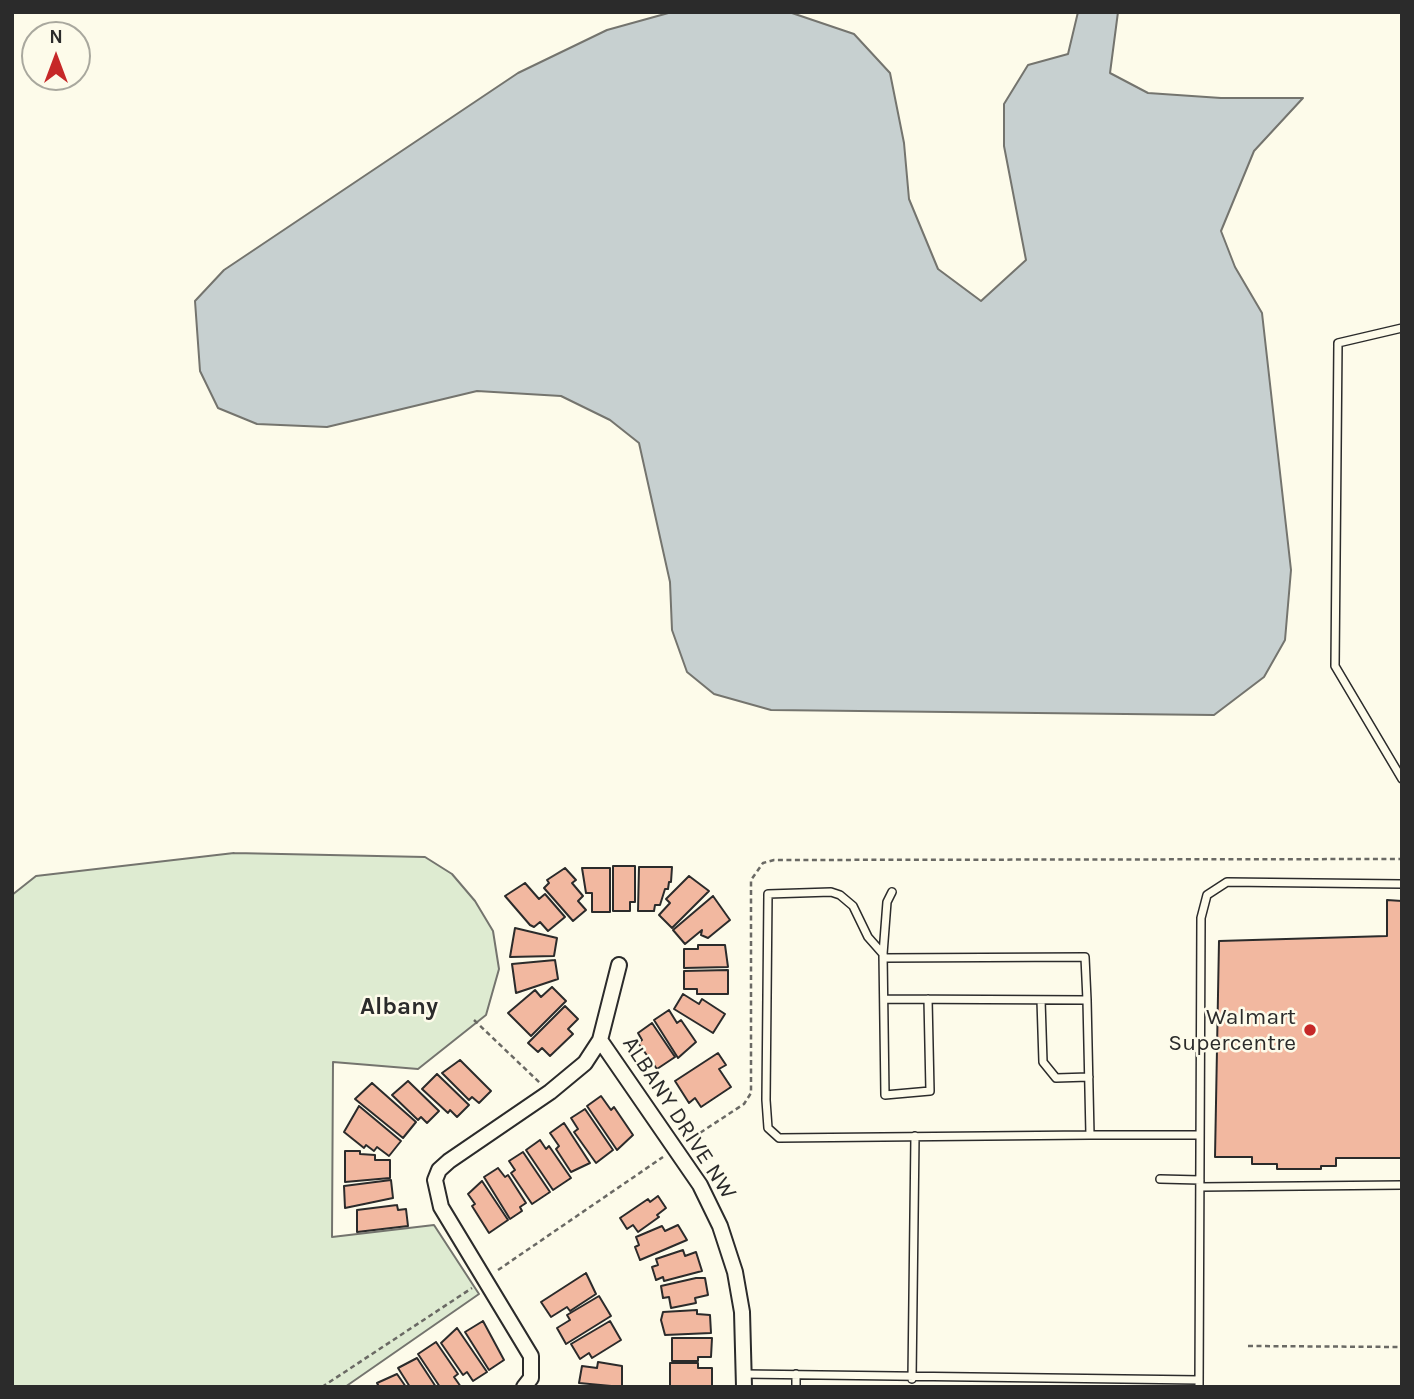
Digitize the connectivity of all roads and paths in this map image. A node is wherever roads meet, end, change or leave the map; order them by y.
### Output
1 (1402, 328) edge
2 (1402, 779) edge
3 (1402, 859) edge
4 (1402, 884) edge
5 (892, 892) dead end
6 (883, 956) junction
7 (619, 965) dead end
8 (885, 999) junction
9 (928, 999) junction
10 (1041, 1000) junction
11 (1087, 1000) junction
12 (474, 1020) dead end
13 (600, 1040) junction
14 (1089, 1077) junction
15 (550, 1092) junction
16 (1090, 1135) junction
17 (1200, 1135) junction
18 (915, 1136) junction
19 (676, 1149) junction
20 (1160, 1179) dead end
21 (1200, 1183) junction
22 (1402, 1185) edge
23 (486, 1279) junction
24 (1248, 1346) dead end
25 (1402, 1347) edge
26 (796, 1374) junction
27 (744, 1380) edge
28 (917, 1381) edge
29 (1078, 1383) edge
30 (1199, 1383) edge
31 (322, 1387) edge
32 (524, 1387) edge
33 (796, 1387) edge

1 - 2 lane
3 - 19 path
4 - 17 lane
5 - 6 lane
6 - 8 lane
6 - 11 lane
6 - 18 lane
7 - 13 street, ALBANY DRIVE NW
8 - 9 lane
8 - 9 lane
9 - 10 lane
10 - 11 lane
10 - 14 lane
11 - 14 lane
12 - 15 path
13 - 15 street, ALBANY DRIVE NW
13 - 19 street, ALBANY DRIVE NW
14 - 16 lane
15 - 23 street, ALBANY DRIVE NW
16 - 17 lane
16 - 18 lane
17 - 21 lane
18 - 28 lane
19 - 23 path
19 - 27 street, ALBANY DRIVE NW
20 - 21 lane
21 - 22 lane
21 - 30 lane
23 - 31 path
23 - 32 street, ALBANY DRIVE NW
24 - 25 path
26 - 27 lane
26 - 28 lane
26 - 33 lane
28 - 29 lane
29 - 30 lane

